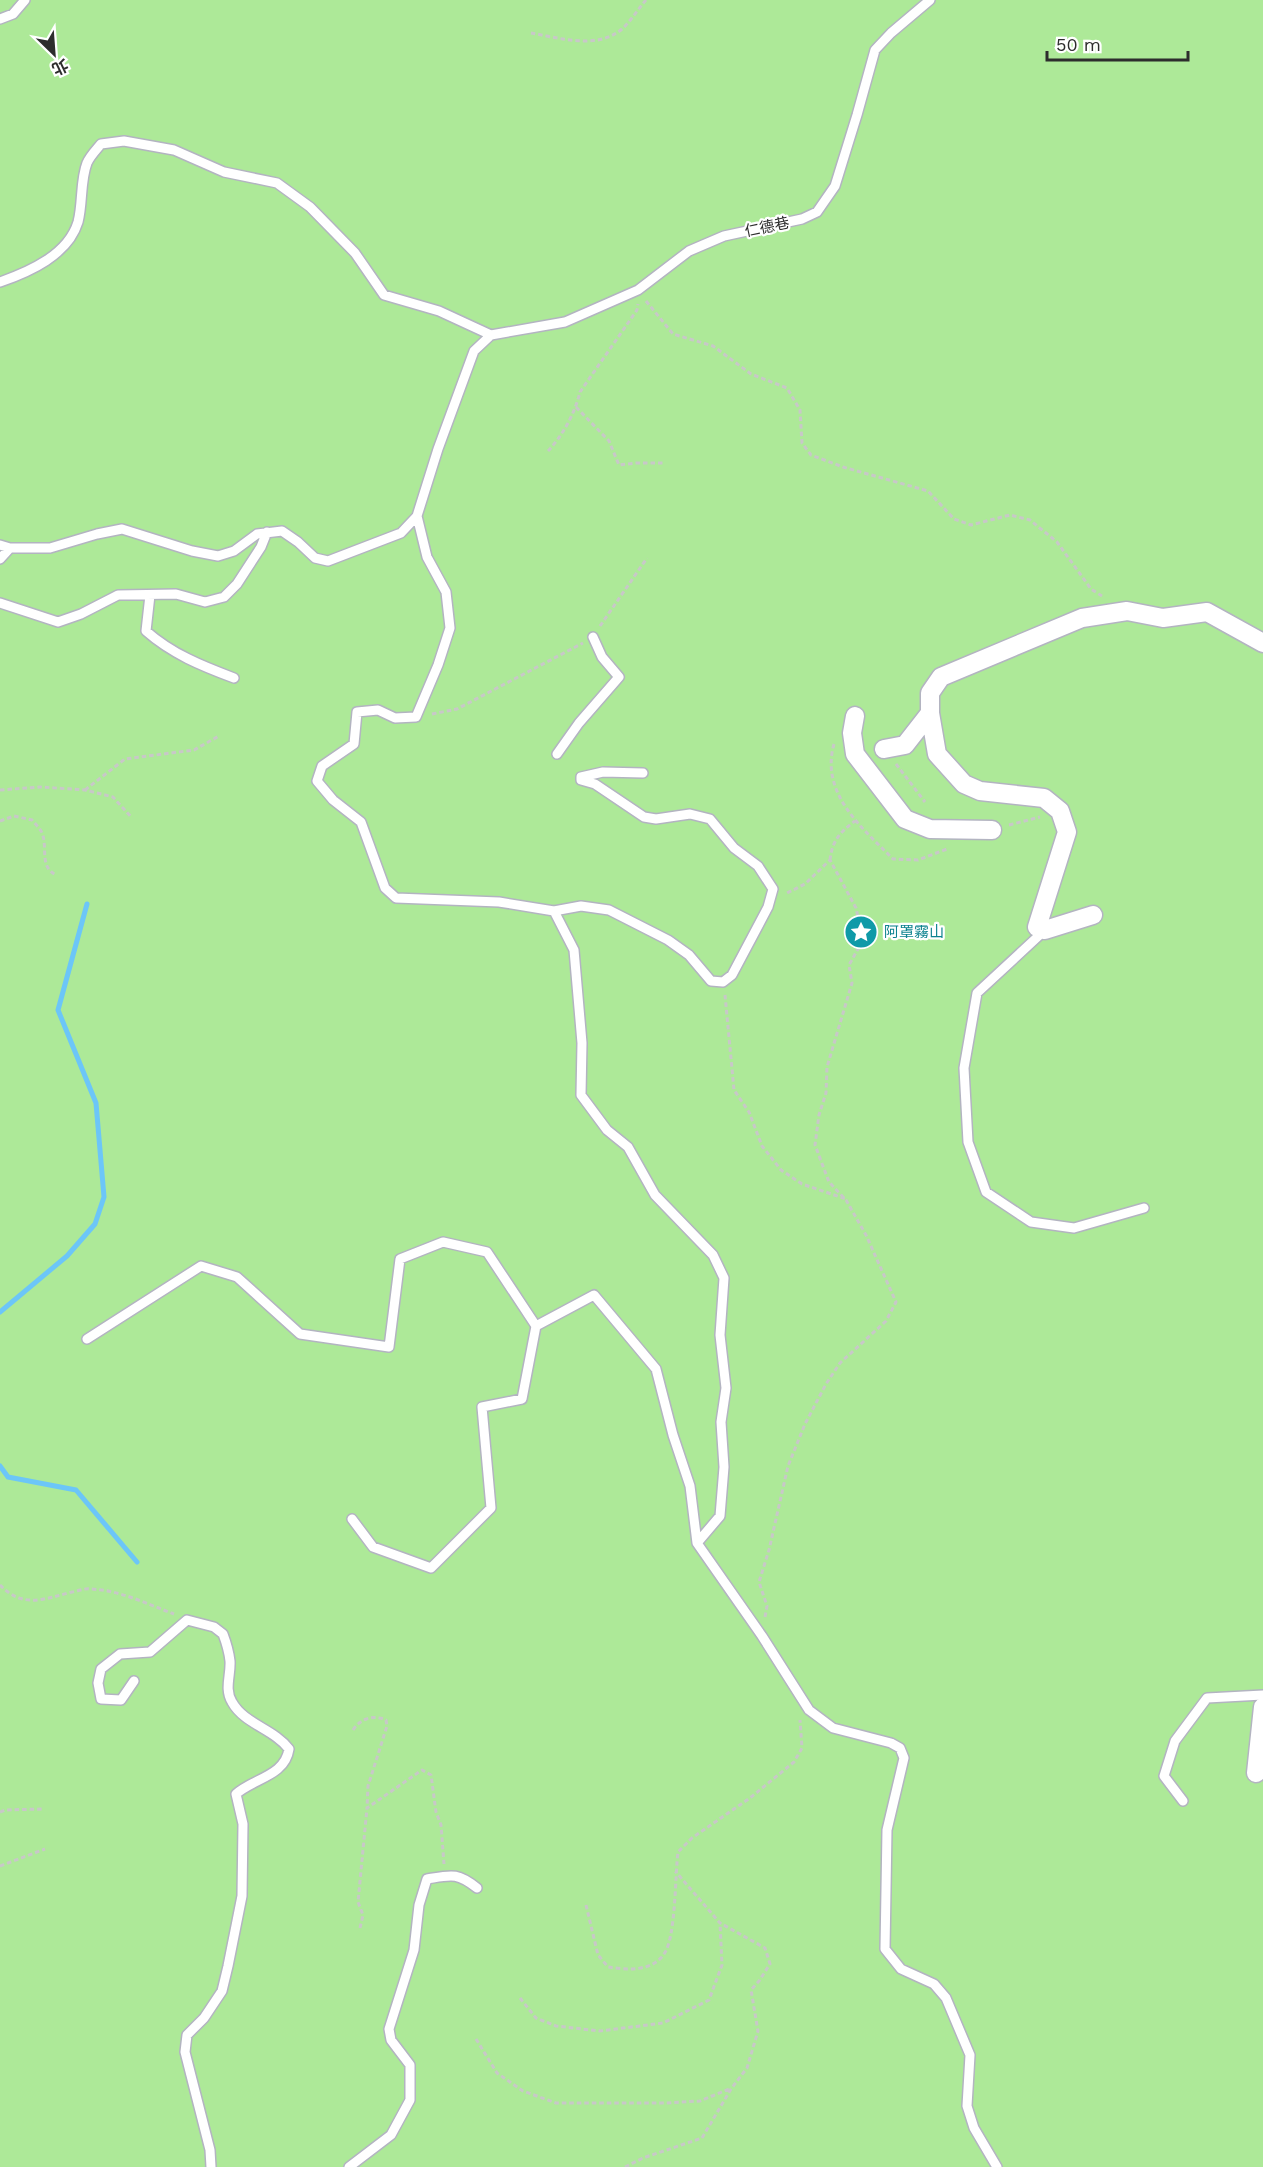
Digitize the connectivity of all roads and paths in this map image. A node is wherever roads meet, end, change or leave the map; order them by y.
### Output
1 (25, 0) edge
2 (646, 0) edge
3 (930, 0) edge
4 (0, 19) edge
5 (531, 33) dead end
6 (0, 282) edge
7 (638, 290) junction
8 (491, 335) junction
9 (576, 407) junction
10 (548, 451) dead end
11 (665, 463) dead end
12 (417, 516) junction
13 (267, 532) junction
14 (0, 545) edge
15 (10, 549) junction
16 (647, 558) dead end
17 (0, 559) edge
18 (150, 595) junction
19 (0, 603) edge
20 (1127, 611) junction
21 (593, 637) junction
22 (1263, 643) edge
23 (234, 678) dead end
24 (930, 713) junction
25 (855, 716) dead end
26 (416, 717) junction
27 (219, 736) dead end
28 (885, 749) dead end
29 (557, 753) dead end
30 (643, 773) dead end
31 (0, 790) edge
32 (85, 790) junction
33 (132, 818) dead end
34 (0, 821) edge
35 (855, 821) dead end
36 (992, 830) dead end
37 (830, 860) junction
38 (56, 875) dead end
39 (773, 889) junction
40 (554, 912) junction
41 (1093, 915) dead end
42 (1045, 930) junction
43 (723, 982) junction
44 (846, 1200) junction
45 (1144, 1208) dead end
46 (536, 1326) junction
47 (87, 1339) dead end
48 (352, 1519) dead end
49 (697, 1543) junction
50 (0, 1585) edge
51 (187, 1620) junction
52 (762, 1636) junction
53 (134, 1681) dead end
54 (1263, 1695) edge
55 (1263, 1707) edge
56 (809, 1710) junction
57 (353, 1730) dead end
58 (1256, 1773) dead end
59 (1183, 1801) dead end
60 (367, 1808) junction
61 (42, 1809) dead end
62 (0, 1812) edge
63 (45, 1849) dead end
64 (0, 1866) edge
65 (675, 1871) junction
66 (428, 1880) junction
67 (477, 1888) dead end
68 (586, 1905) dead end
69 (720, 1923) junction
70 (360, 1928) dead end
71 (520, 1998) dead end
72 (476, 2039) dead end
73 (731, 2089) junction
74 (211, 2167) edge
75 (349, 2167) edge
76 (625, 2167) edge
77 (997, 2167) edge

1 - 4 lane
2 - 5 path
3 - 7 lane, 仁德巷
6 - 8 lane
7 - 8 lane, 仁德巷
7 - 9 path
7 - 20 path
8 - 12 lane
9 - 10 path
9 - 11 path
12 - 13 lane
12 - 26 lane
13 - 15 lane
13 - 18 lane
14 - 15 lane
15 - 17 lane
16 - 21 path
18 - 19 lane
18 - 23 lane
20 - 22 street
20 - 24 street
21 - 26 path
21 - 29 lane
24 - 28 street
24 - 42 street
25 - 36 street
26 - 40 lane
27 - 32 path
30 - 39 lane
31 - 32 path
32 - 33 path
34 - 38 path
35 - 37 path
37 - 39 path
37 - 44 path
39 - 43 lane
40 - 43 lane
40 - 49 lane
41 - 42 street
42 - 45 lane
43 - 44 path
44 - 52 path
46 - 47 lane
46 - 48 lane
46 - 49 lane
49 - 52 lane
50 - 51 path
51 - 53 lane
51 - 74 lane
52 - 56 lane
54 - 59 lane
55 - 58 street
56 - 65 path
56 - 77 lane
57 - 60 path
60 - 66 path
60 - 70 path
61 - 62 path
63 - 64 path
65 - 68 path
65 - 69 path
66 - 67 lane
66 - 75 lane
69 - 71 path
69 - 73 path
72 - 73 path
73 - 76 path

